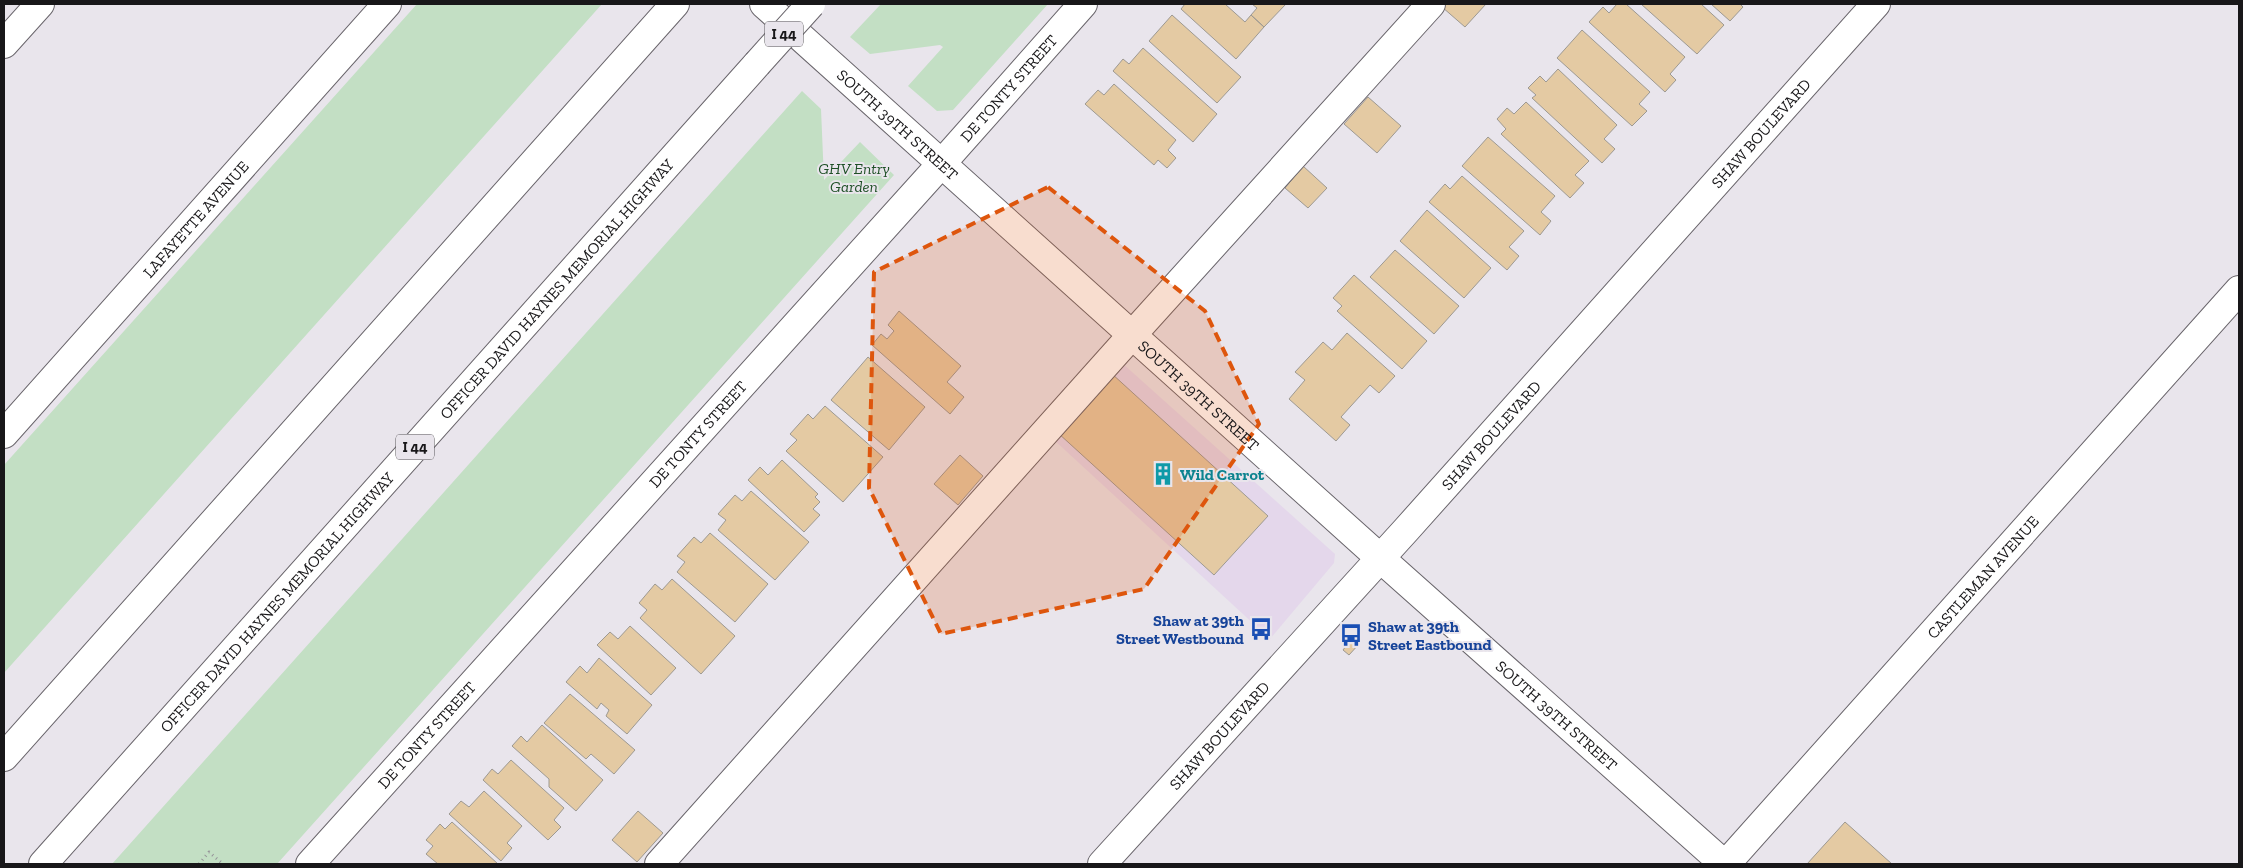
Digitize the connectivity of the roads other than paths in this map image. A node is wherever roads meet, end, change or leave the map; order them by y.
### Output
1 (40, 4) edge
2 (387, 4) edge
3 (675, 4) edge
4 (764, 4) edge
5 (811, 4) edge
6 (1083, 4) edge
7 (1431, 4) edge
8 (1876, 4) edge
9 (4, 44) edge
10 (942, 163) junction
11 (2239, 290) edge
12 (1132, 335) junction
13 (4, 434) edge
14 (1380, 558) junction
15 (4, 757) edge
16 (43, 864) edge
17 (310, 864) edge
18 (659, 864) edge
19 (1102, 864) edge
20 (1725, 864) edge

1 - 9 main road
2 - 13 main road, LAFAYETTE AVENUE
3 - 15 main road
4 - 10 main road, SOUTH 39TH STREET
5 - 16 main road, OFFICER DAVID HAYNES MEMORIAL HIGHWAY / I 44, bridge
6 - 10 main road, DE TONTY STREET
7 - 12 main road
8 - 14 main road, SHAW BOULEVARD
10 - 12 main road, SOUTH 39TH STREET
10 - 17 main road, DE TONTY STREET
11 - 20 main road, CASTLEMAN AVENUE
12 - 14 main road, SOUTH 39TH STREET
12 - 18 main road
14 - 19 main road, SHAW BOULEVARD
14 - 20 main road, SOUTH 39TH STREET

